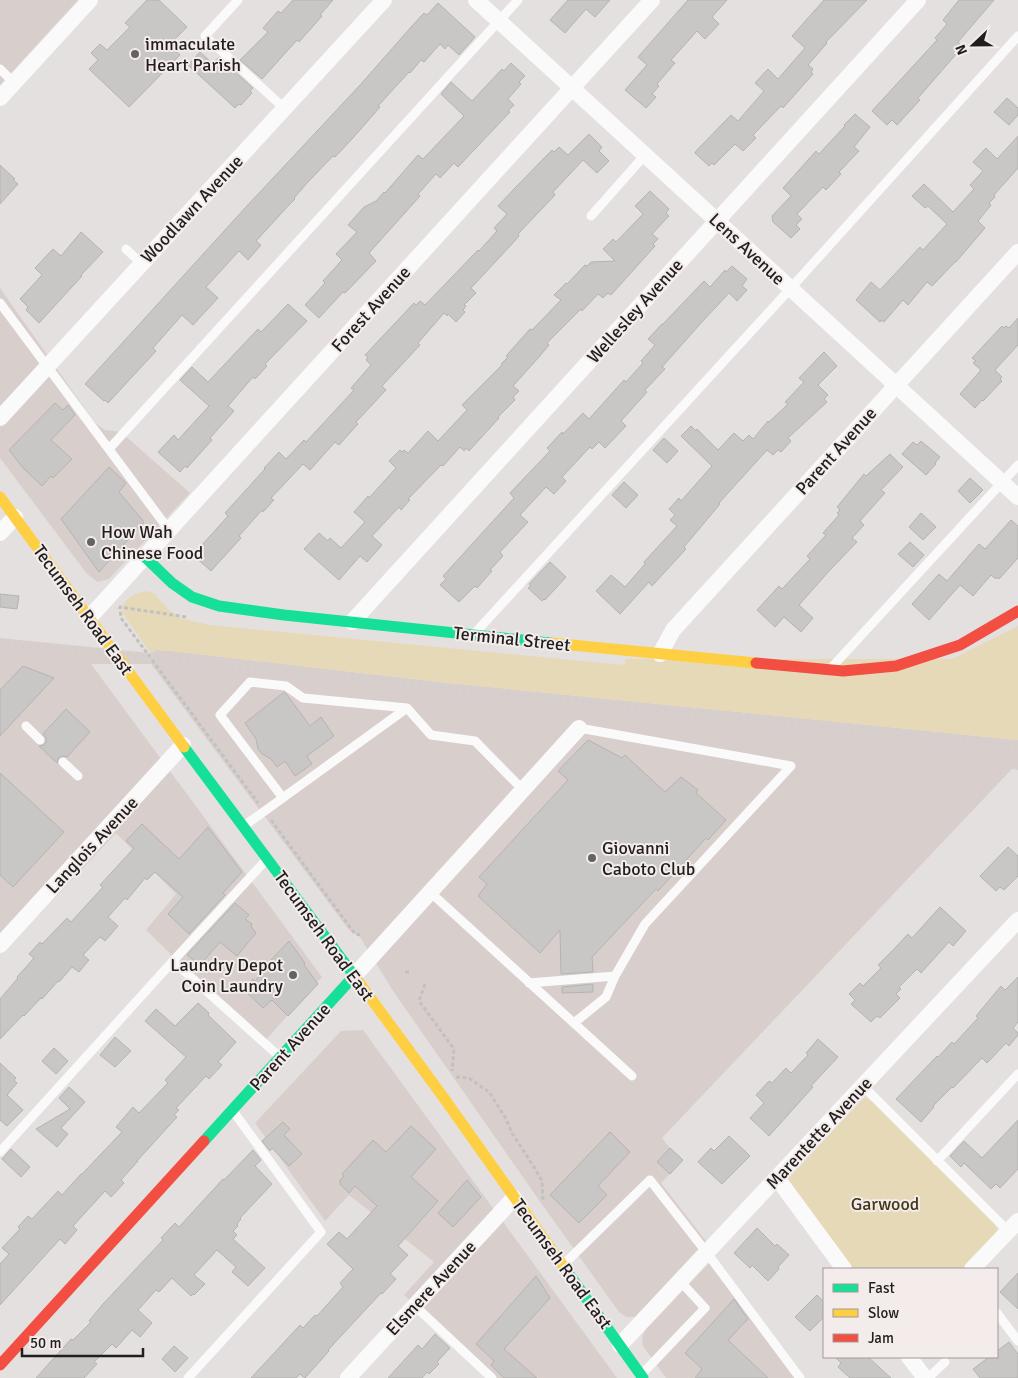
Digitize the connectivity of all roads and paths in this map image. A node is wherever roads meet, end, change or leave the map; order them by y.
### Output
1 (90, 0) edge
2 (238, 0) edge
3 (384, 0) edge
4 (476, 0) edge
5 (518, 0) edge
6 (652, 0) edge
7 (918, 0) edge
8 (499, 21) junction
9 (1018, 36) edge
10 (0, 69) edge
11 (14, 83) junction
12 (572, 88) junction
13 (0, 98) edge
14 (284, 108) junction
15 (645, 156) junction
16 (591, 216) dead end
17 (717, 221) junction
18 (126, 249) dead end
19 (1018, 252) edge
20 (142, 264) junction
21 (790, 289) junction
22 (0, 303) edge
23 (47, 367) junction
24 (896, 386) junction
25 (0, 418) edge
26 (109, 449) junction
27 (1018, 465) edge
28 (1002, 482) junction
29 (0, 497) edge
30 (1018, 498) edge
31 (15, 517) junction
32 (169, 530) junction
33 (0, 533) edge
34 (145, 557) junction
35 (120, 607) dead end
36 (1018, 611) edge
37 (89, 618) junction
38 (352, 622) junction
39 (473, 635) junction
40 (660, 654) junction
41 (830, 670) junction
42 (407, 708) junction
43 (26, 726) dead end
44 (579, 728) joint
45 (40, 740) dead end
46 (183, 745) junction
47 (63, 762) dead end
48 (78, 776) dead end
49 (523, 790) junction
50 (283, 798) junction
51 (258, 804) dead end
52 (272, 821) dead end
53 (244, 827) junction
54 (267, 859) junction
55 (430, 892) junction
56 (1018, 920) edge
57 (362, 935) dead end
58 (0, 944) edge
59 (173, 961) junction
60 (354, 976) junction
61 (615, 976) junction
62 (529, 983) junction
63 (425, 984) dead end
64 (574, 1023) junction
65 (280, 1057) junction
66 (452, 1071) dead end
67 (1018, 1074) edge
68 (632, 1076) dead end
69 (456, 1077) dead end
70 (862, 1086) junction
71 (232, 1110) junction
72 (0, 1152) edge
73 (937, 1161) junction
74 (777, 1178) junction
75 (514, 1198) junction
76 (543, 1201) dead end
77 (1013, 1226) edge
78 (707, 1253) junction
79 (563, 1266) junction
80 (843, 1268) edge
81 (973, 1268) edge
82 (680, 1281) junction
83 (415, 1306) junction
84 (998, 1314) edge
85 (1018, 1341) edge
86 (620, 1345) junction
87 (910, 1358) edge
88 (945, 1362) dead end
89 (0, 1365) edge
90 (641, 1377) edge
91 (188, 1378) edge
92 (348, 1378) edge
93 (492, 1378) edge
94 (800, 1378) edge
95 (926, 1378) edge

1 - 11 street
2 - 14 lane
3 - 14 street, Woodlawn Avenue
4 - 8 street, Lens Avenue
5 - 8 lane
6 - 12 street, Forest Avenue
7 - 17 street, Wellesley Avenue
8 - 12 street, Lens Avenue
8 - 26 lane
9 - 21 lane
10 - 11 lane
11 - 13 street
12 - 15 street, Lens Avenue
12 - 32 street, Forest Avenue
14 - 20 street, Woodlawn Avenue
15 - 16 lane
15 - 17 street, Lens Avenue
17 - 21 street, Lens Avenue
17 - 38 street, Wellesley Avenue
18 - 20 lane
19 - 24 street, Parent Avenue
20 - 23 street, Woodlawn Avenue
21 - 24 street, Lens Avenue
21 - 39 lane
22 - 23 lane
23 - 25 street, Woodlawn Avenue
23 - 26 lane
24 - 28 street, Lens Avenue
24 - 40 street, Parent Avenue
26 - 32 lane
27 - 28 lane
28 - 30 street, Lens Avenue
28 - 41 lane
29 - 31 street, Tecumseh Road East
31 - 33 street
31 - 37 street, Tecumseh Road East
32 - 34 street, Forest Avenue
34 - 37 street, Forest Avenue
34 - 38 street, Terminal Street
35 - 51 path
36 - 41 street, Terminal Street
37 - 46 street, Tecumseh Road East
38 - 39 street, Terminal Street
39 - 40 street, Terminal Street
40 - 41 street, Terminal Street
42 - 49 lane
42 - 50 lane
42 - 50 lane
43 - 45 lane
44 - 49 street, Parent Avenue
44 - 61 lane
46 - 53 street, Tecumseh Road East
46 - 58 street, Langlois Avenue
47 - 48 lane
49 - 55 street, Parent Avenue
50 - 53 lane
52 - 57 path
53 - 54 street, Tecumseh Road East
54 - 59 lane
54 - 60 street, Tecumseh Road East
55 - 60 street, Parent Avenue
55 - 62 lane
56 - 70 street, Marentette Avenue
59 - 65 lane
59 - 72 lane
60 - 65 street, Parent Avenue
60 - 75 street, Tecumseh Road East
61 - 62 lane
61 - 64 lane
62 - 64 lane
63 - 66 path
64 - 68 lane
65 - 71 street, Parent Avenue
67 - 73 lane
69 - 76 path
70 - 73 lane
70 - 74 street, Marentette Avenue
71 - 89 street, Parent Avenue
71 - 91 lane
73 - 77 lane
74 - 78 street, Marentette Avenue
74 - 80 street
75 - 79 street, Tecumseh Road East
75 - 83 street, Elsmere Avenue
77 - 81 street
78 - 79 lane
78 - 82 street, Marentette Avenue
78 - 94 lane
79 - 86 street, Tecumseh Road East
82 - 86 street, Marentette Avenue
82 - 90 lane
83 - 92 street, Elsmere Avenue
83 - 93 lane
84 - 85 lane
86 - 90 street, Tecumseh Road East
87 - 95 street
88 - 95 lane

